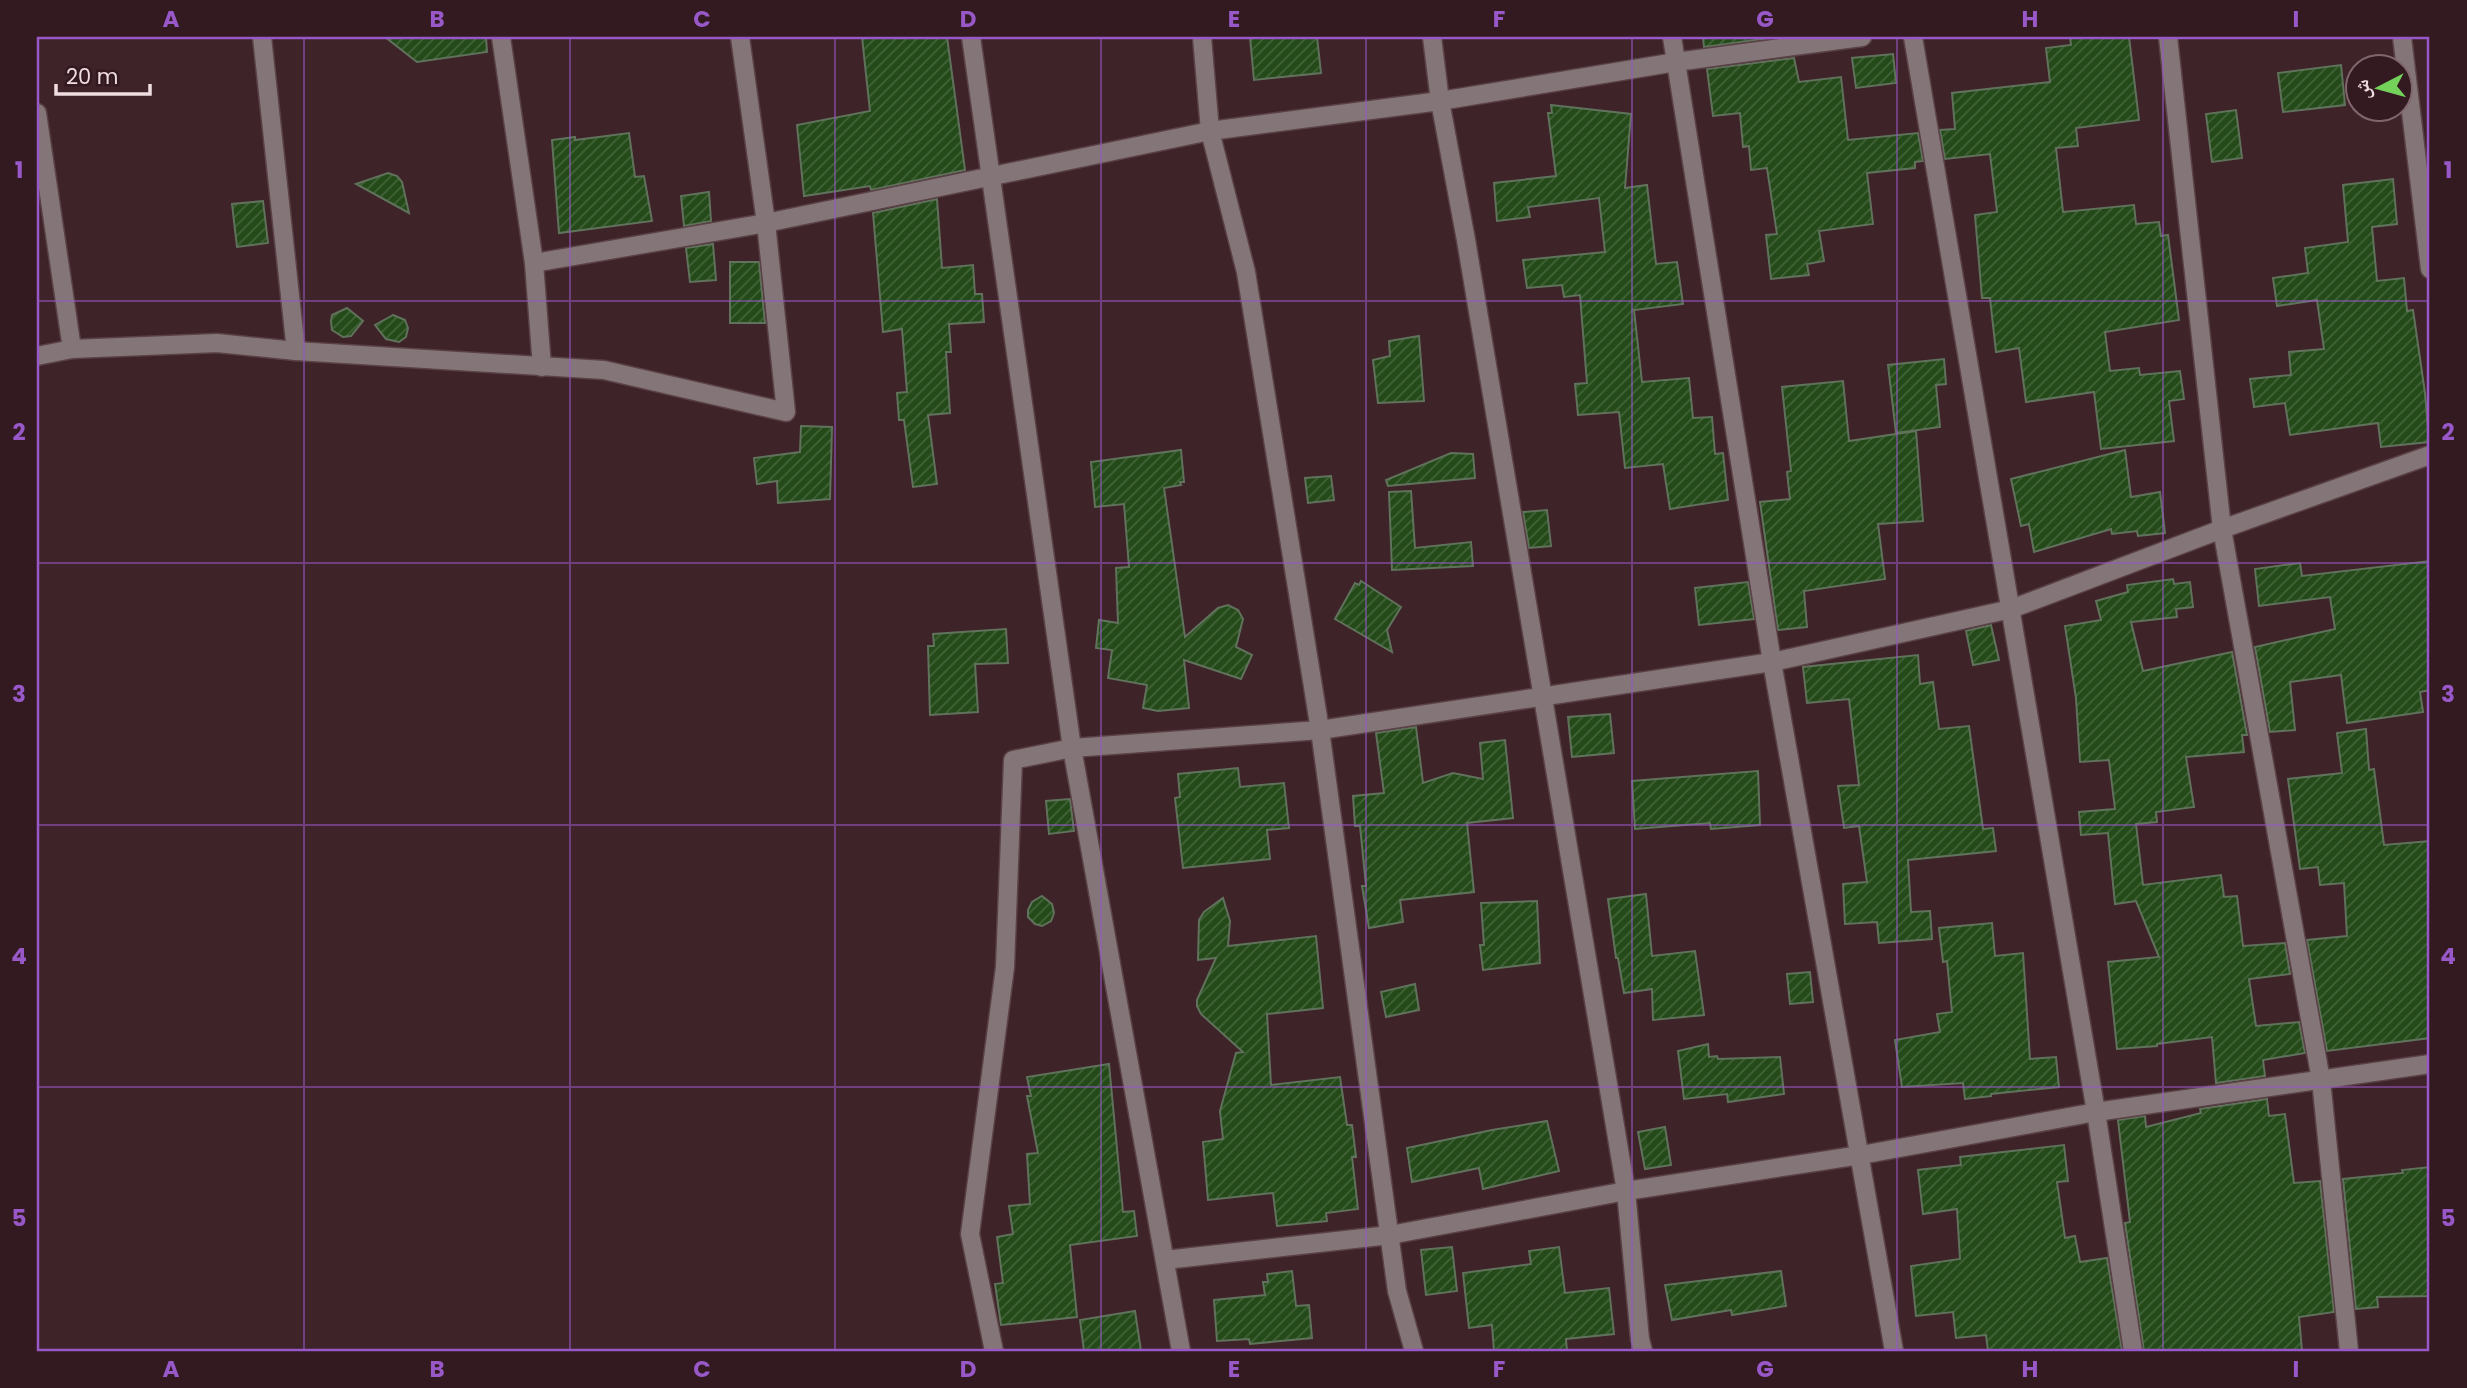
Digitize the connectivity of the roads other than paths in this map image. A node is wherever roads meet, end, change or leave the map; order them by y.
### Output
1 (262, 37) edge
2 (501, 37) edge
3 (740, 37) edge
4 (971, 37) edge
5 (1202, 37) edge
6 (1432, 37) edge
7 (1672, 37) edge
8 (1862, 37) edge
9 (1913, 37) edge
10 (2168, 37) edge
11 (2402, 37) edge
12 (1676, 62) junction
13 (1440, 101) junction
14 (37, 113) edge
15 (1210, 131) junction
16 (990, 177) junction
17 (766, 223) junction
18 (534, 263) junction
19 (2430, 269) edge
20 (72, 349) junction
21 (296, 351) junction
22 (37, 356) edge
23 (542, 367) junction
24 (2430, 455) edge
25 (2222, 529) junction
26 (2011, 609) junction
27 (1772, 662) junction
28 (1541, 696) junction
29 (1320, 730) junction
30 (1072, 748) junction
31 (2430, 1064) edge
32 (2321, 1080) junction
33 (2096, 1112) junction
34 (1861, 1155) junction
35 (1626, 1191) junction
36 (1390, 1235) junction
37 (1165, 1260) junction
38 (994, 1351) edge
39 (1181, 1351) edge
40 (1414, 1351) edge
41 (1643, 1351) edge
42 (1894, 1351) edge
43 (2133, 1351) edge
44 (2348, 1351) edge

1 - 21 street
2 - 18 street
3 - 17 street
4 - 16 street
5 - 15 street
6 - 13 street
7 - 12 street
8 - 12 street
9 - 26 street
10 - 25 street
11 - 19 street
12 - 13 street
12 - 27 street
13 - 15 street
13 - 28 street
14 - 20 street
15 - 16 street
15 - 29 street
16 - 17 street
16 - 30 street
17 - 18 street
17 - 23 street
18 - 23 street
20 - 21 street
20 - 22 street
21 - 23 street
24 - 25 street
25 - 26 street
25 - 32 street
26 - 27 street
26 - 33 street
27 - 28 street
27 - 34 street
28 - 29 street
28 - 35 street
29 - 30 street
29 - 36 street
30 - 37 street
30 - 38 street
31 - 32 street
32 - 33 street
32 - 44 street
33 - 34 street
33 - 43 street
34 - 35 street
34 - 42 street
35 - 36 street
35 - 41 street
36 - 37 street
36 - 40 street
37 - 39 street

